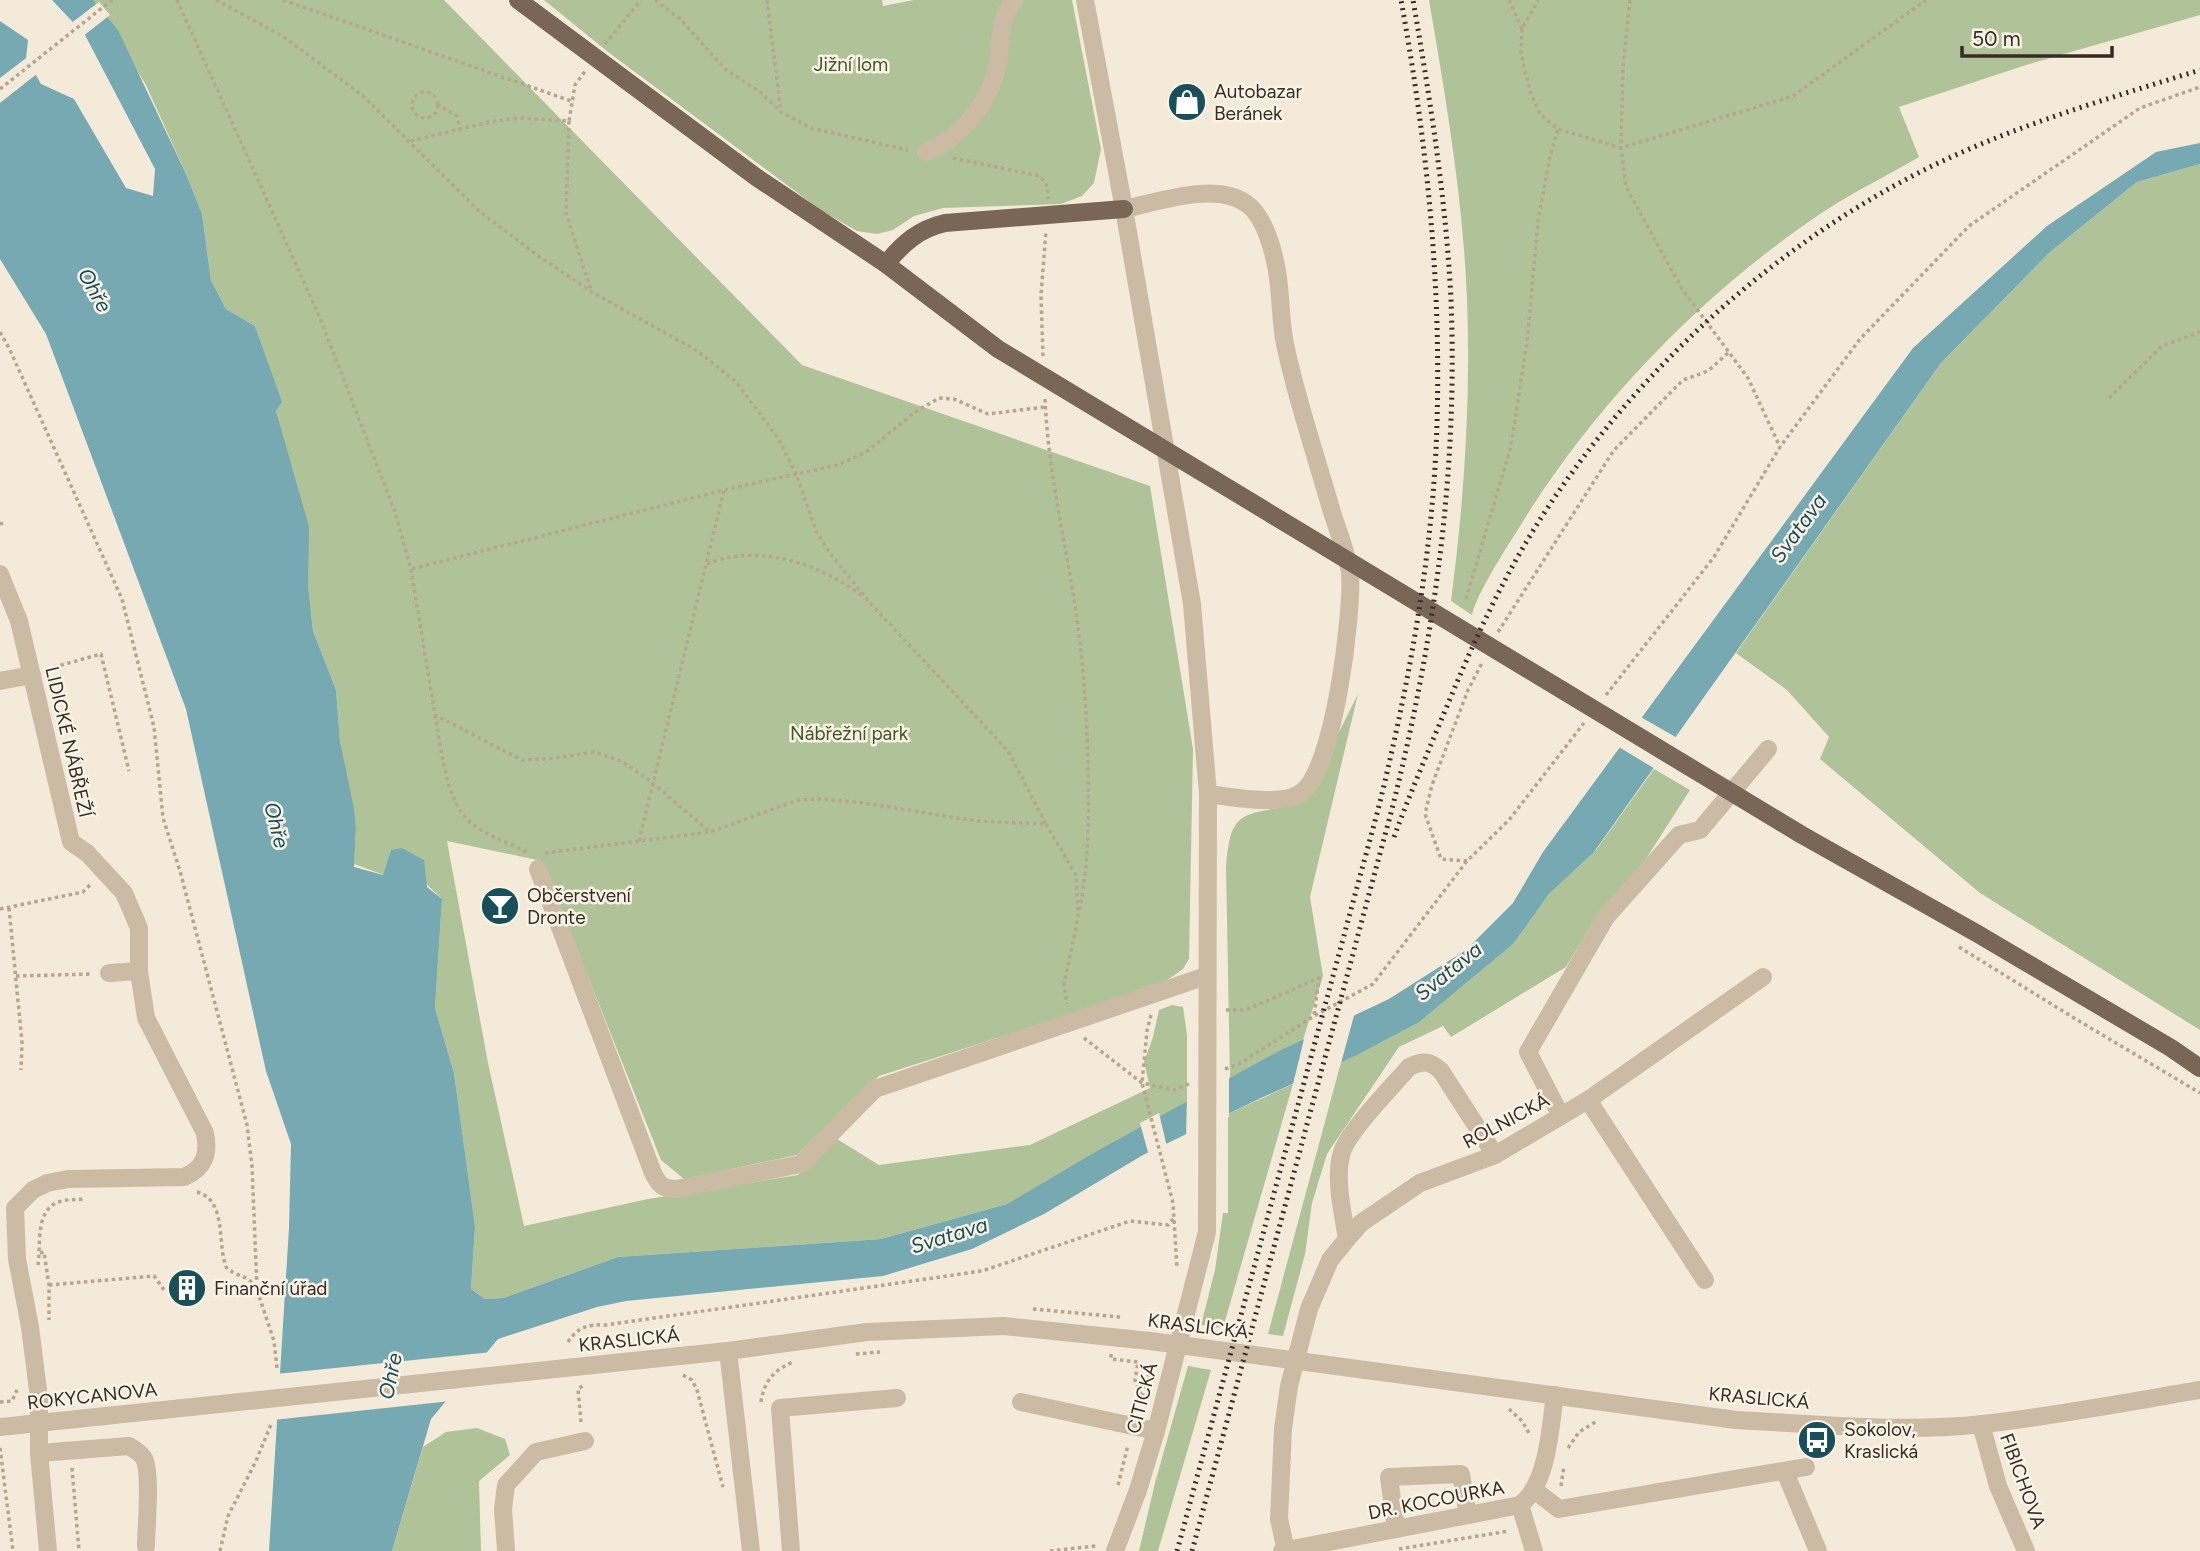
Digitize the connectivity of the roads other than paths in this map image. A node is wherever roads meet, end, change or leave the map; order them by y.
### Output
1 (518, 0) edge
2 (1014, 0) edge
3 (1085, 0) edge
4 (926, 152) road end
5 (1124, 209) junction
6 (886, 264) junction
7 (0, 574) edge
8 (38, 672) junction
9 (0, 681) edge
10 (1768, 749) dead end
11 (1209, 794) junction
12 (537, 859) road end
13 (139, 971) junction
14 (108, 973) road end
15 (1206, 976) junction
16 (1763, 977) dead end
17 (2200, 1068) edge
18 (1588, 1100) junction
19 (1561, 1116) junction
20 (1495, 1155) junction
21 (1347, 1239) junction
22 (1705, 1280) dead end
23 (1304, 1326) joint
24 (728, 1351) junction
25 (2200, 1390) edge
26 (1555, 1395) junction
27 (897, 1398) dead end
28 (1021, 1402) dead end
29 (188, 1407) joint
30 (41, 1422) junction
31 (1981, 1424) junction
32 (0, 1427) edge
33 (1156, 1431) junction
34 (585, 1441) dead end
35 (39, 1453) junction
36 (1806, 1466) dead end
37 (1785, 1472) junction
38 (1534, 1490) junction
39 (1520, 1505) junction
40 (1468, 1515) junction
41 (1396, 1529) junction
42 (146, 1546) dead end
43 (1109, 1547) edge
44 (48, 1551) edge
45 (506, 1551) edge
46 (751, 1551) edge
47 (791, 1551) edge
48 (1284, 1551) edge
49 (1534, 1551) edge
50 (1818, 1551) edge
51 (2026, 1551) edge

1 - 6 main road
2 - 4 street
3 - 5 street, CITICKÁ
5 - 6 main road
5 - 11 street, CITICKÁ
5 - 11 street
6 - 17 main road
7 - 8 street, LIDICKÉ NÁBŘEŽÍ
8 - 9 street
8 - 13 street, LIDICKÉ NÁBŘEŽÍ
10 - 19 street
11 - 15 street, CITICKÁ
12 - 15 street
13 - 14 street
13 - 30 street, LIDICKÉ NÁBŘEŽÍ
15 - 33 street, CITICKÁ
16 - 18 street, ROLNICKÁ
18 - 19 street, ROLNICKÁ
18 - 22 street
19 - 20 street, ROLNICKÁ
20 - 21 street, ROLNICKÁ
20 - 21 street
21 - 23 street, ROLNICKÁ
23 - 48 street, DR. KOCOURKA
24 - 26 street, KRASLICKÁ
24 - 29 street, KRASLICKÁ
24 - 46 street
25 - 31 street, KRASLICKÁ
26 - 31 street, KRASLICKÁ
26 - 38 street, DR. KOCOURKA
27 - 47 street
28 - 33 street
29 - 30 street, ROKYCANOVA
30 - 32 street, ROKYCANOVA
30 - 35 street
31 - 51 street, FIBICHOVA
33 - 43 street, CITICKÁ
34 - 45 street
35 - 42 street
35 - 44 street
36 - 37 street
37 - 38 street
37 - 50 street
38 - 39 street, DR. KOCOURKA
39 - 40 street, DR. KOCOURKA
39 - 49 street
40 - 41 street, DR. KOCOURKA
40 - 41 street
41 - 48 street, DR. KOCOURKA

